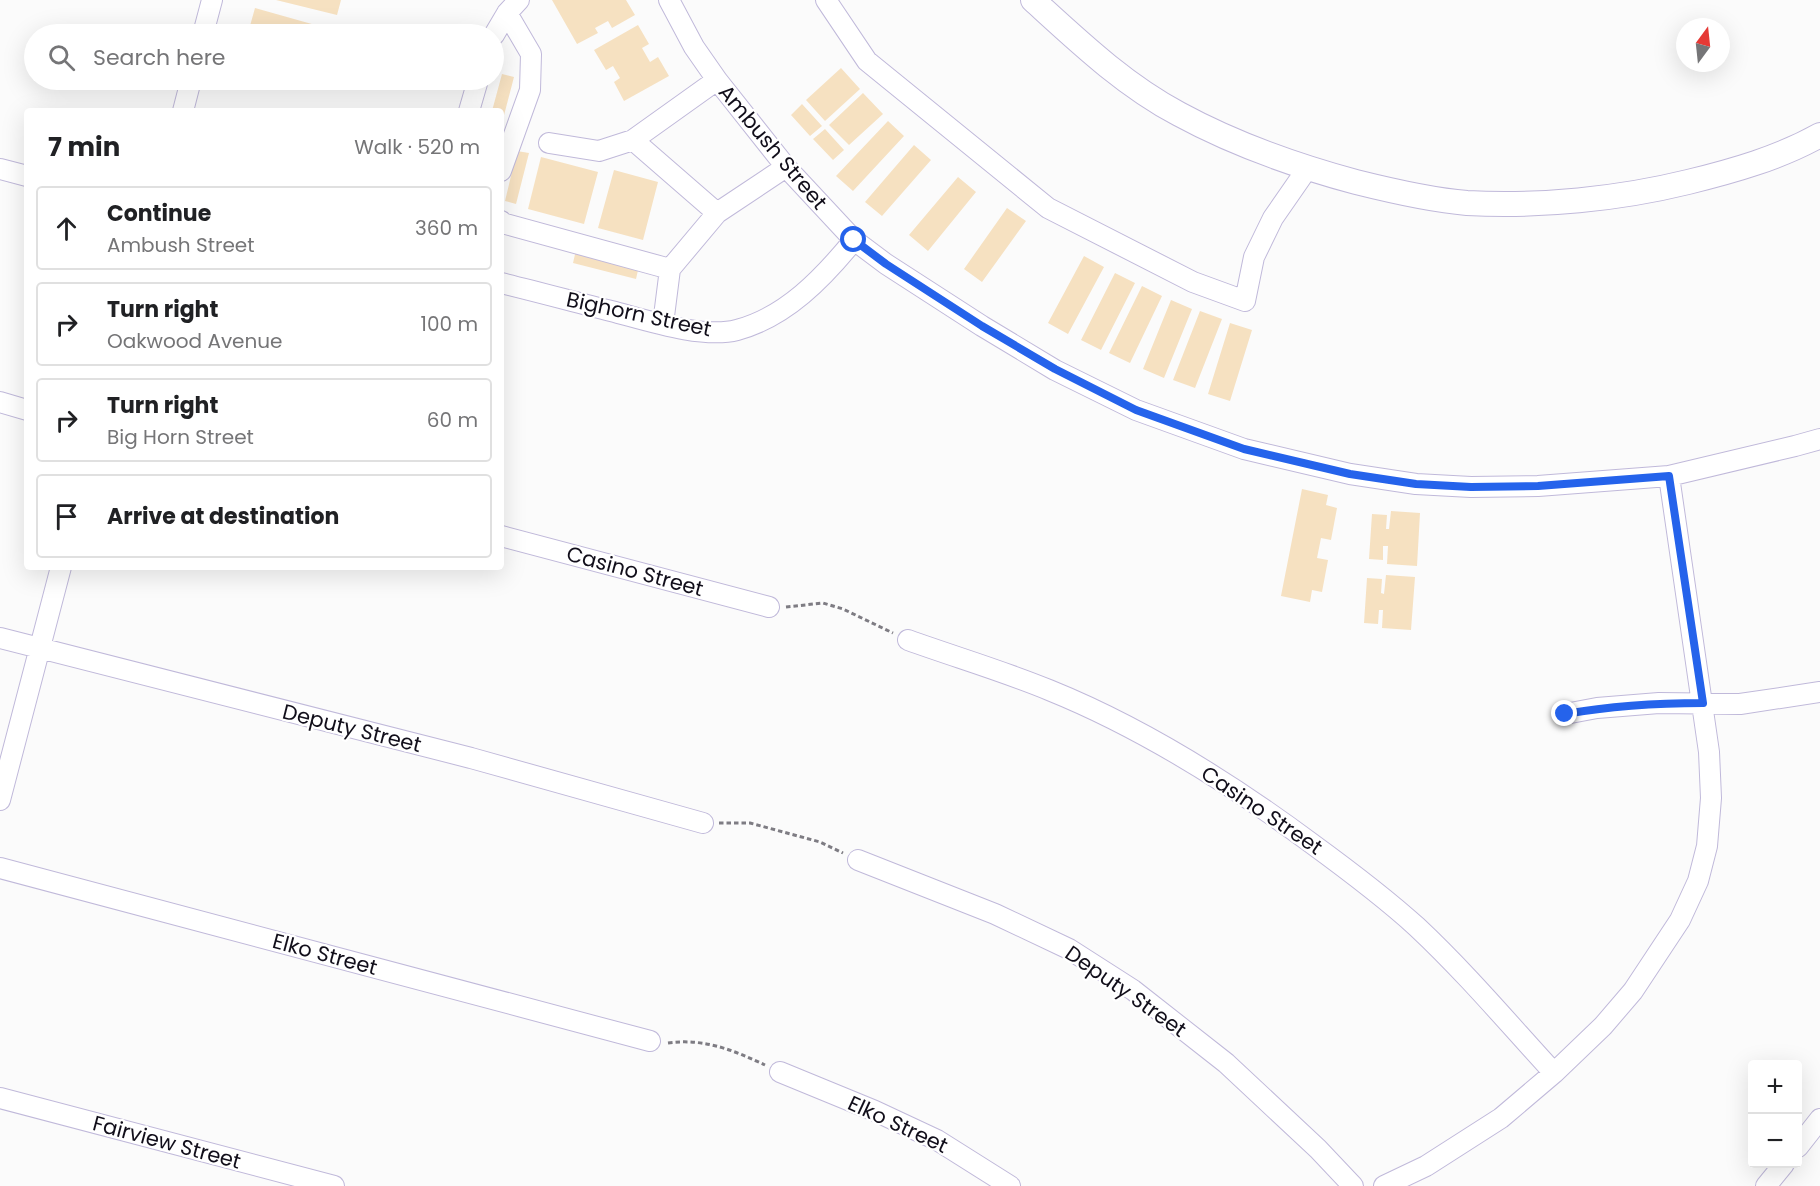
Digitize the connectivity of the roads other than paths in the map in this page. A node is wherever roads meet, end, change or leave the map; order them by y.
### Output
1 (212, 0) edge
2 (669, 0) edge
3 (826, 0) edge
4 (1032, 0) edge
5 (513, 7) edge
6 (206, 24) edge
7 (501, 24) edge
8 (717, 80) junction
9 (188, 90) edge
10 (475, 90) edge
11 (184, 108) edge
12 (470, 108) edge
13 (1820, 135) edge
14 (633, 140) junction
15 (549, 143) dead end
16 (504, 163) edge
17 (786, 167) junction
18 (0, 168) edge
19 (1307, 169) junction
20 (24, 175) edge
21 (717, 213) junction
22 (504, 224) edge
23 (854, 240) junction
24 (670, 269) junction
25 (504, 284) edge
26 (663, 324) junction
27 (0, 402) edge
28 (24, 409) edge
29 (1820, 439) edge
30 (1669, 476) junction
31 (504, 537) edge
32 (60, 570) edge
33 (769, 607) road end
34 (0, 638) edge
35 (908, 640) road end
36 (39, 649) junction
37 (1820, 692) edge
38 (1703, 703) junction
39 (1565, 714) dead end
40 (0, 800) edge
41 (704, 823) road end
42 (858, 860) road end
43 (0, 868) edge
44 (650, 1041) road end
45 (780, 1072) road end
46 (1554, 1073) junction
47 (0, 1098) edge
48 (1820, 1119) edge
49 (1802, 1141) edge
50 (1781, 1168) edge
51 (334, 1186) edge
52 (1010, 1186) edge
53 (1353, 1186) edge
54 (1384, 1186) edge
55 (1766, 1186) edge

1 - 6 street
2 - 8 street, Ambush Street
3 - 19 street
4 - 19 main road
5 - 7 street
5 - 16 street
8 - 14 street
8 - 17 street, Ambush Street
9 - 11 street
10 - 12 street
13 - 19 main road
14 - 15 street
14 - 21 street
17 - 21 street
17 - 23 street, Ambush Street
18 - 20 street
21 - 24 street
22 - 24 street
23 - 26 street, Bighorn Street
23 - 30 street, Ambush Street
24 - 26 street
25 - 26 street, Bighorn Street
27 - 28 street
29 - 30 street, Ambush Street
30 - 38 street
31 - 33 street, Casino Street
32 - 36 street
34 - 36 street, Deputy Street
35 - 46 street, Casino Street
36 - 40 street
36 - 41 street, Deputy Street
37 - 38 street
38 - 39 street
38 - 46 street
42 - 53 street, Deputy Street
43 - 44 street, Elko Street
45 - 52 street, Elko Street
46 - 54 street
47 - 51 street, Fairview Street
48 - 49 street
50 - 55 street

